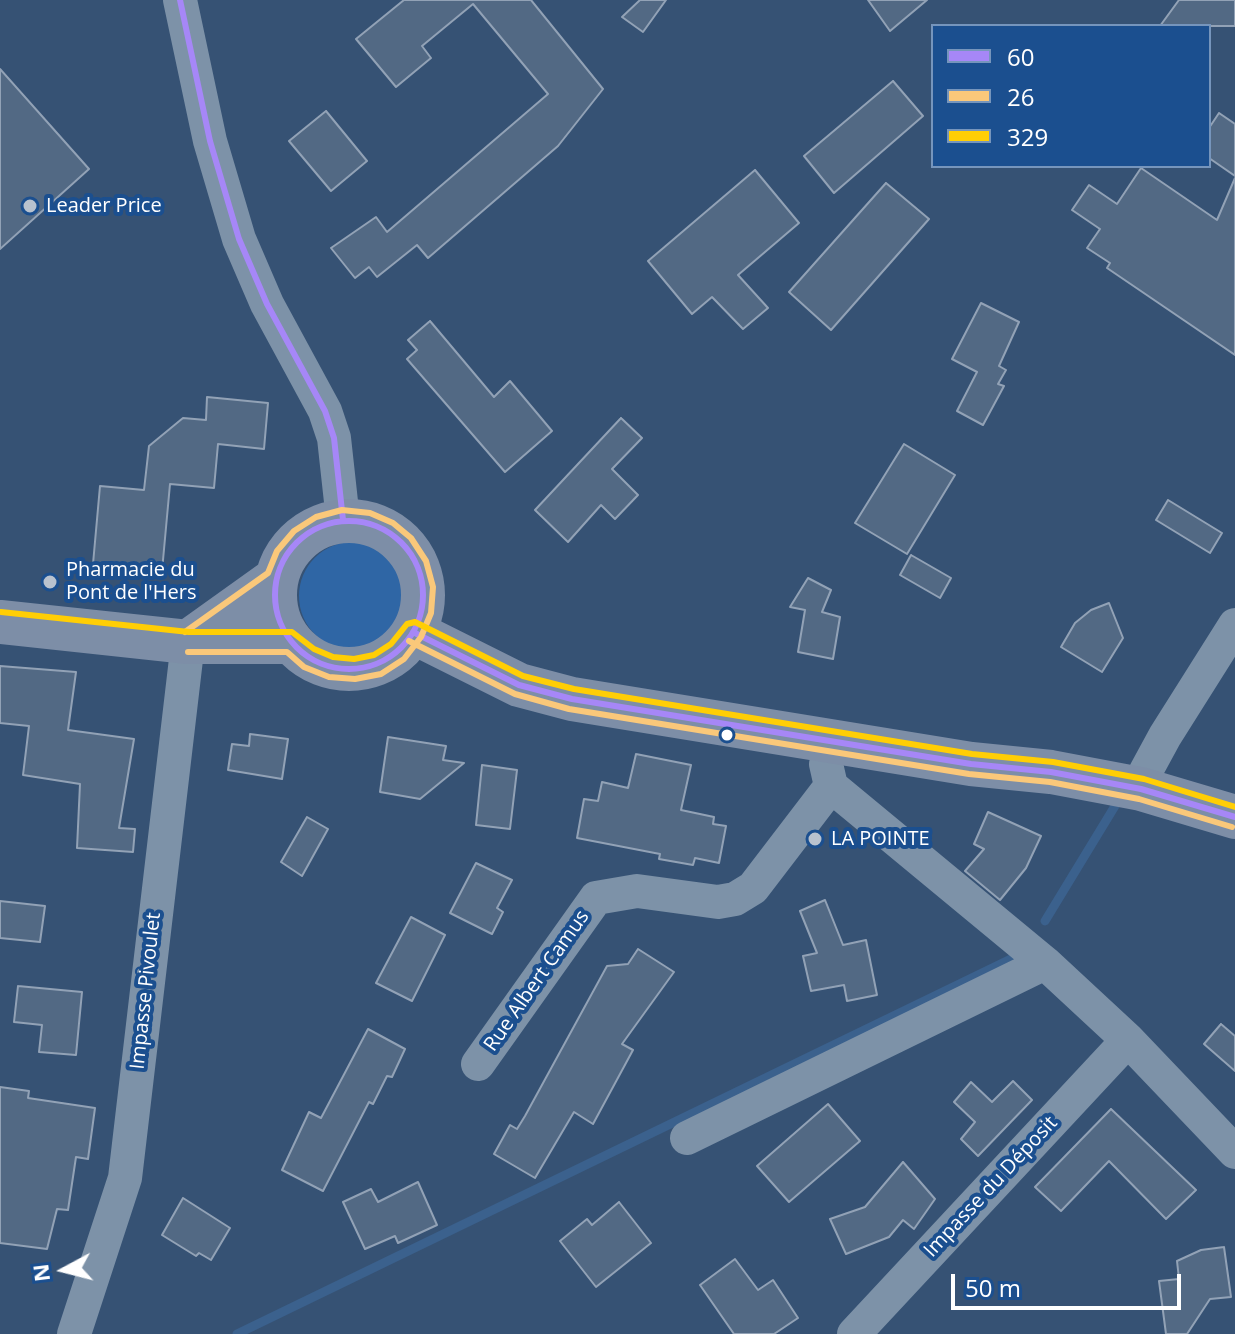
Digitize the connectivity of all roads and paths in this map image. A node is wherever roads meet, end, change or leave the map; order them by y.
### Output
1 (180, 0) edge
2 (343, 520) junction
3 (276, 579) junction
4 (0, 622) edge
5 (1235, 625) edge
6 (413, 632) junction
7 (188, 642) junction
8 (291, 642) junction
9 (823, 740) junction
10 (831, 786) junction
11 (1141, 789) junction
12 (1235, 817) edge
13 (1045, 963) junction
14 (1128, 1040) junction
15 (478, 1064) dead end
16 (687, 1138) dead end
17 (1235, 1152) edge
18 (74, 1334) edge
19 (854, 1334) edge

1 - 2 street
2 - 3 main road
2 - 6 main road
3 - 7 main road
3 - 8 main road
4 - 7 main road
5 - 11 street
6 - 8 main road
6 - 9 main road
7 - 8 main road
7 - 18 street, Impasse Pivoulet
9 - 10 street
9 - 11 main road
10 - 13 street
10 - 15 street, Rue Albert Camus
11 - 12 main road
13 - 14 street
13 - 16 street
14 - 17 street
14 - 19 street, Impasse du Déposit

